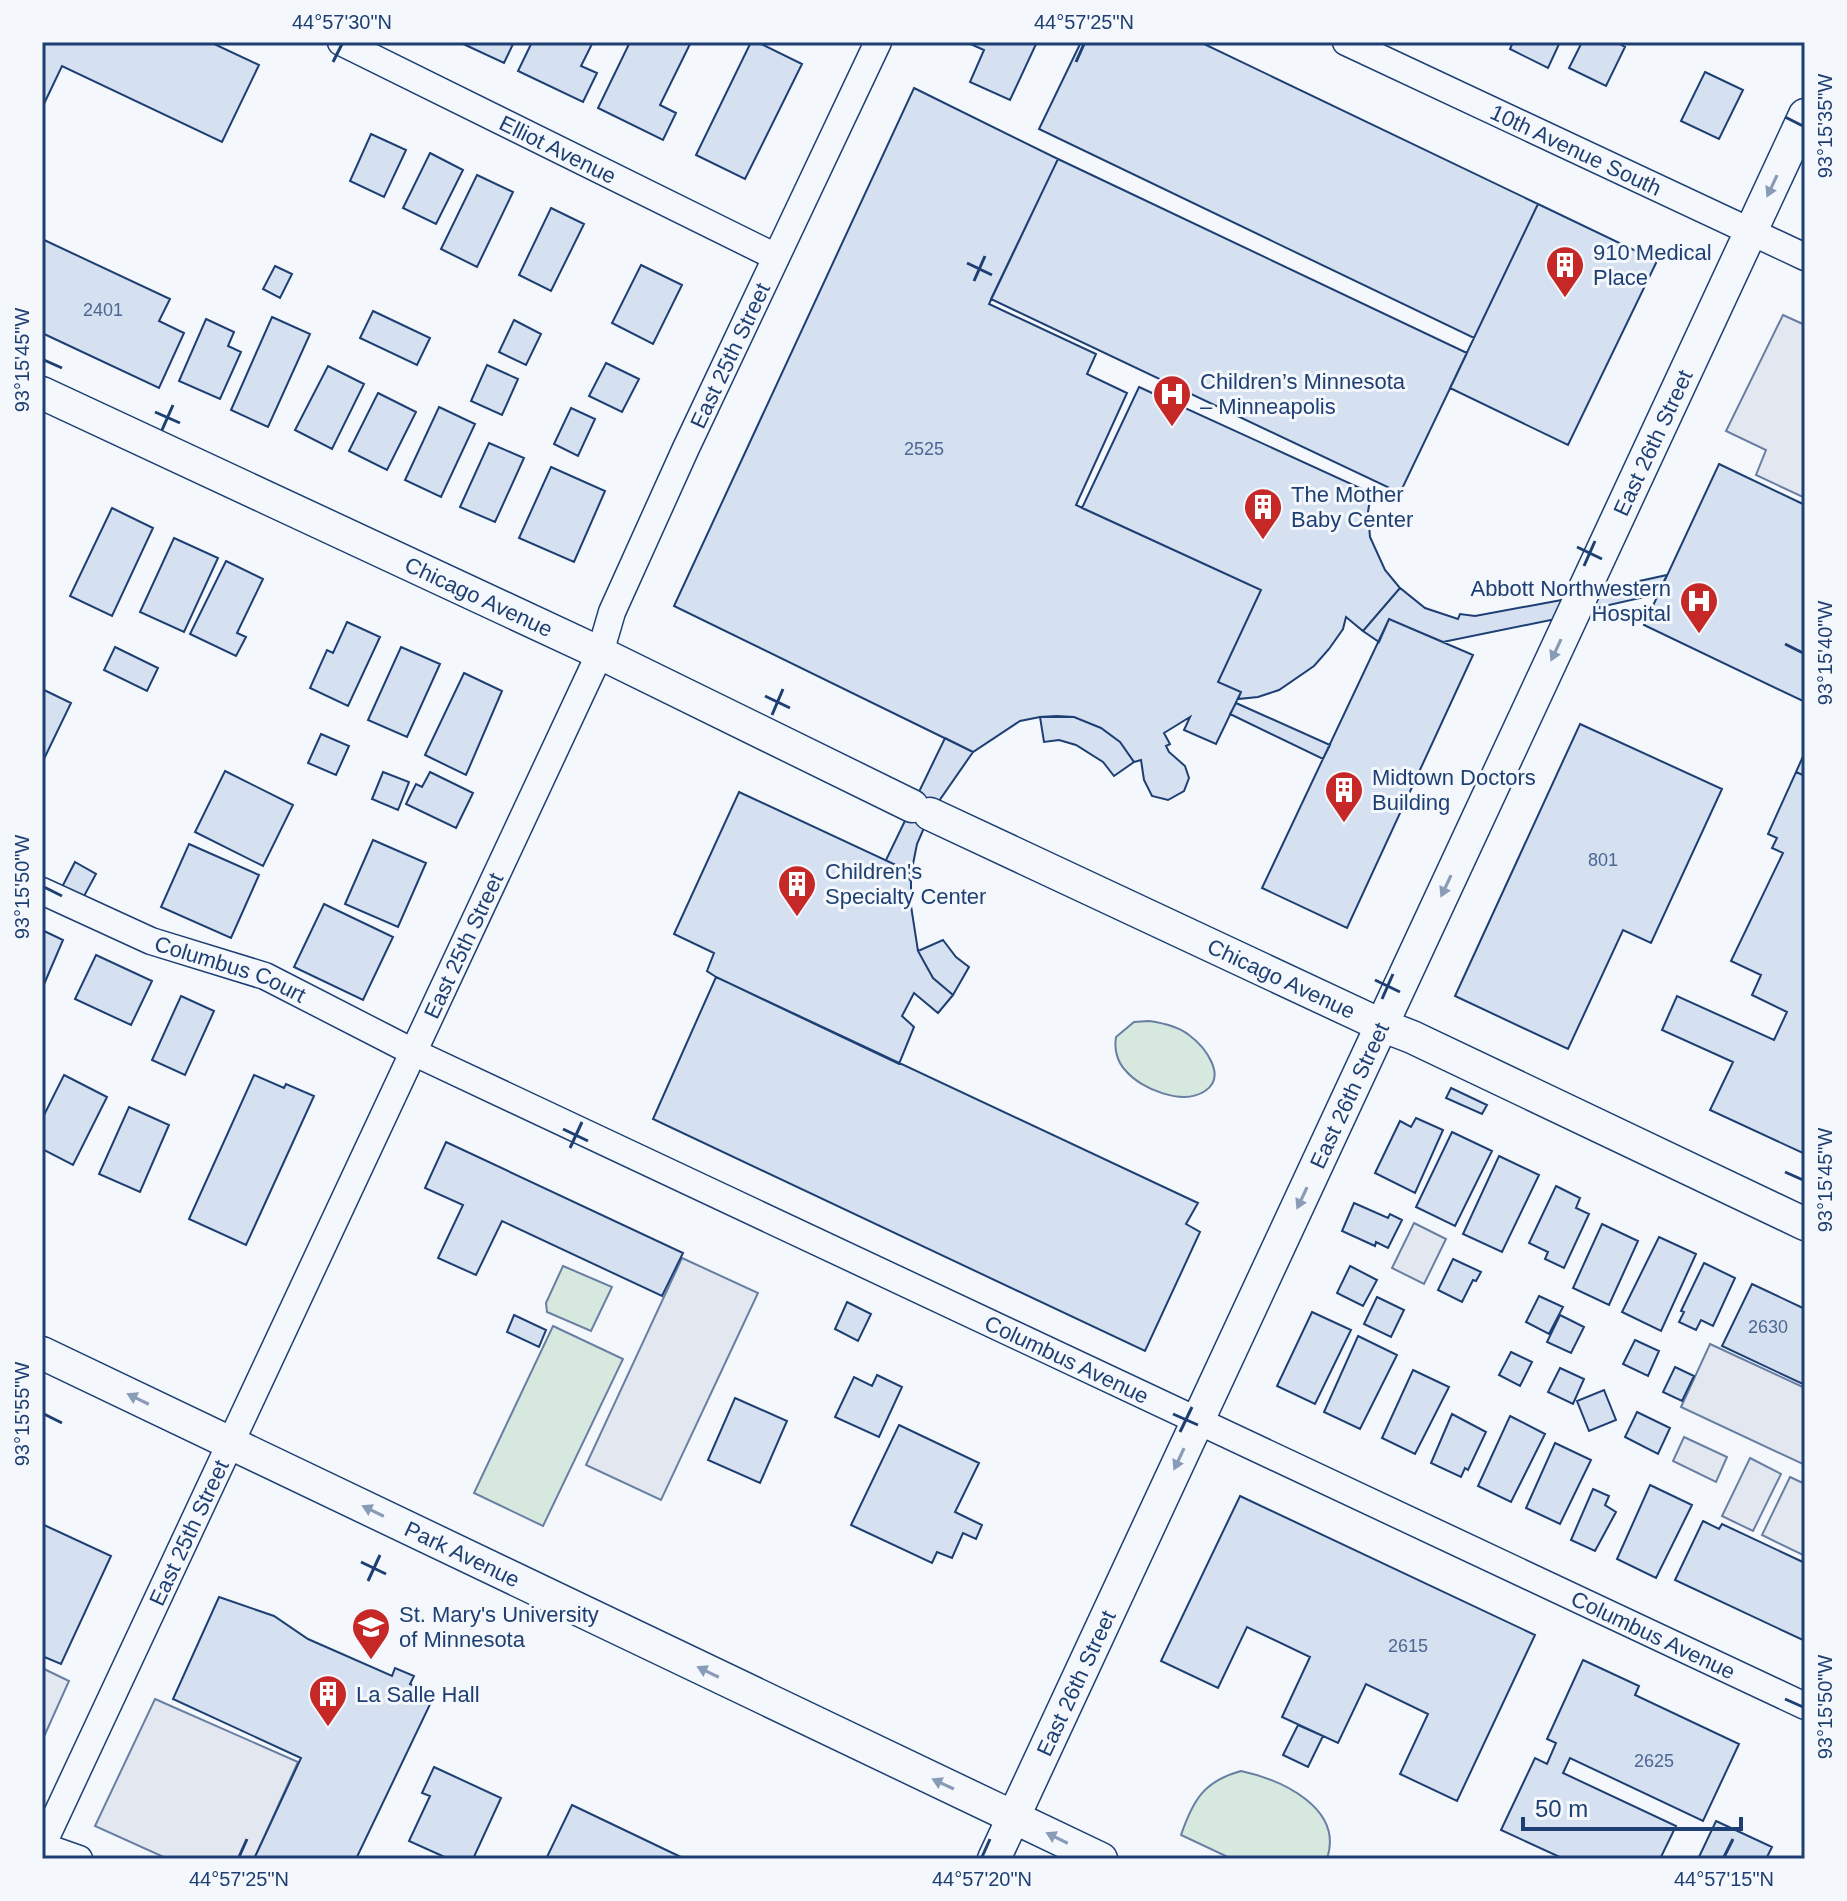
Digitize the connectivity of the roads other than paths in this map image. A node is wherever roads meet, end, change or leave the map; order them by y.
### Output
1 (341, 42) edge
2 (878, 42) edge
3 (1346, 42) edge
4 (1805, 115) edge
5 (1750, 232) junction
6 (776, 257) junction
7 (1805, 257) edge
8 (42, 393) edge
9 (600, 653) junction
10 (42, 891) edge
11 (1381, 1025) junction
12 (415, 1053) junction
13 (1805, 1224) edge
14 (42, 1353) edge
15 (1197, 1421) junction
16 (230, 1443) junction
17 (1805, 1706) edge
18 (1013, 1817) junction
19 (42, 1846) edge
20 (79, 1859) edge
21 (994, 1859) edge
22 (1101, 1859) edge

1 - 6 street, Elliot Avenue
2 - 6 street, East 25th Street
3 - 5 street, 10th Avenue South
4 -> 5 street, East 26th Street
5 - 7 street, 10th Avenue South
5 -> 11 street, East 26th Street
6 - 9 street, East 25th Street
8 - 9 street, Chicago Avenue
9 - 11 street, Chicago Avenue
9 - 12 street, East 25th Street
10 - 12 street, Columbus Court
11 - 13 street, Chicago Avenue
11 -> 15 street, East 26th Street
12 - 15 street, Columbus Avenue
12 - 16 street, East 25th Street
16 -> 14 street, Park Avenue
15 - 17 street, Columbus Avenue
15 -> 18 street, East 26th Street
18 -> 16 street, Park Avenue
16 - 19 street, East 25th Street
18 - 21 street, East 26th Street
22 -> 18 street, Park Avenue
19 - 20 street

